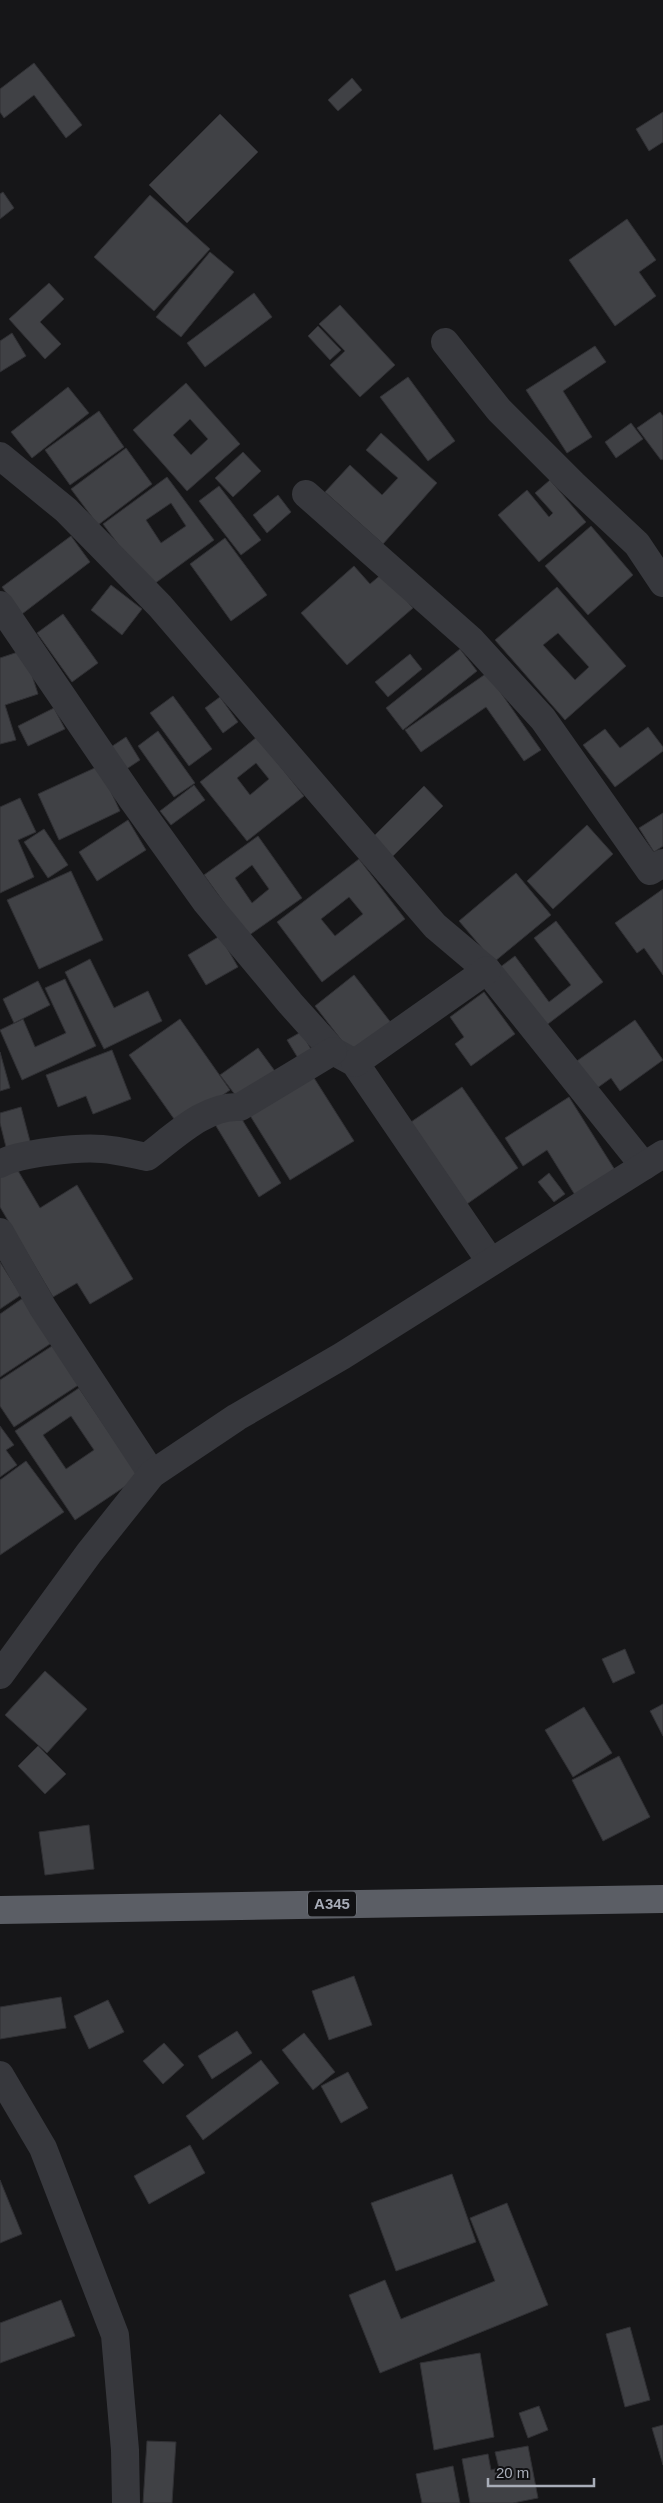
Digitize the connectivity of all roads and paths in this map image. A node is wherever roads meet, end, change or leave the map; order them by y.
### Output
1 (445, 342) dead end
2 (0, 456) edge
3 (306, 494) dead end
4 (663, 583) edge
5 (0, 605) edge
6 (663, 863) edge
7 (487, 970) junction
8 (344, 1057) junction
9 (653, 1160) edge
10 (0, 1164) edge
11 (0, 1232) edge
12 (490, 1261) junction
13 (152, 1474) junction
14 (0, 1675) edge
15 (663, 1899) edge
16 (0, 1910) edge
17 (0, 2075) edge
18 (126, 2503) edge

1 - 4 street
2 - 7 street
3 - 6 street
5 - 8 street
7 - 8 street
7 - 9 street
8 - 10 street
8 - 12 street
9 - 12 street
11 - 13 street
12 - 13 street
13 - 14 street
15 - 16 highway, A345
17 - 18 street

